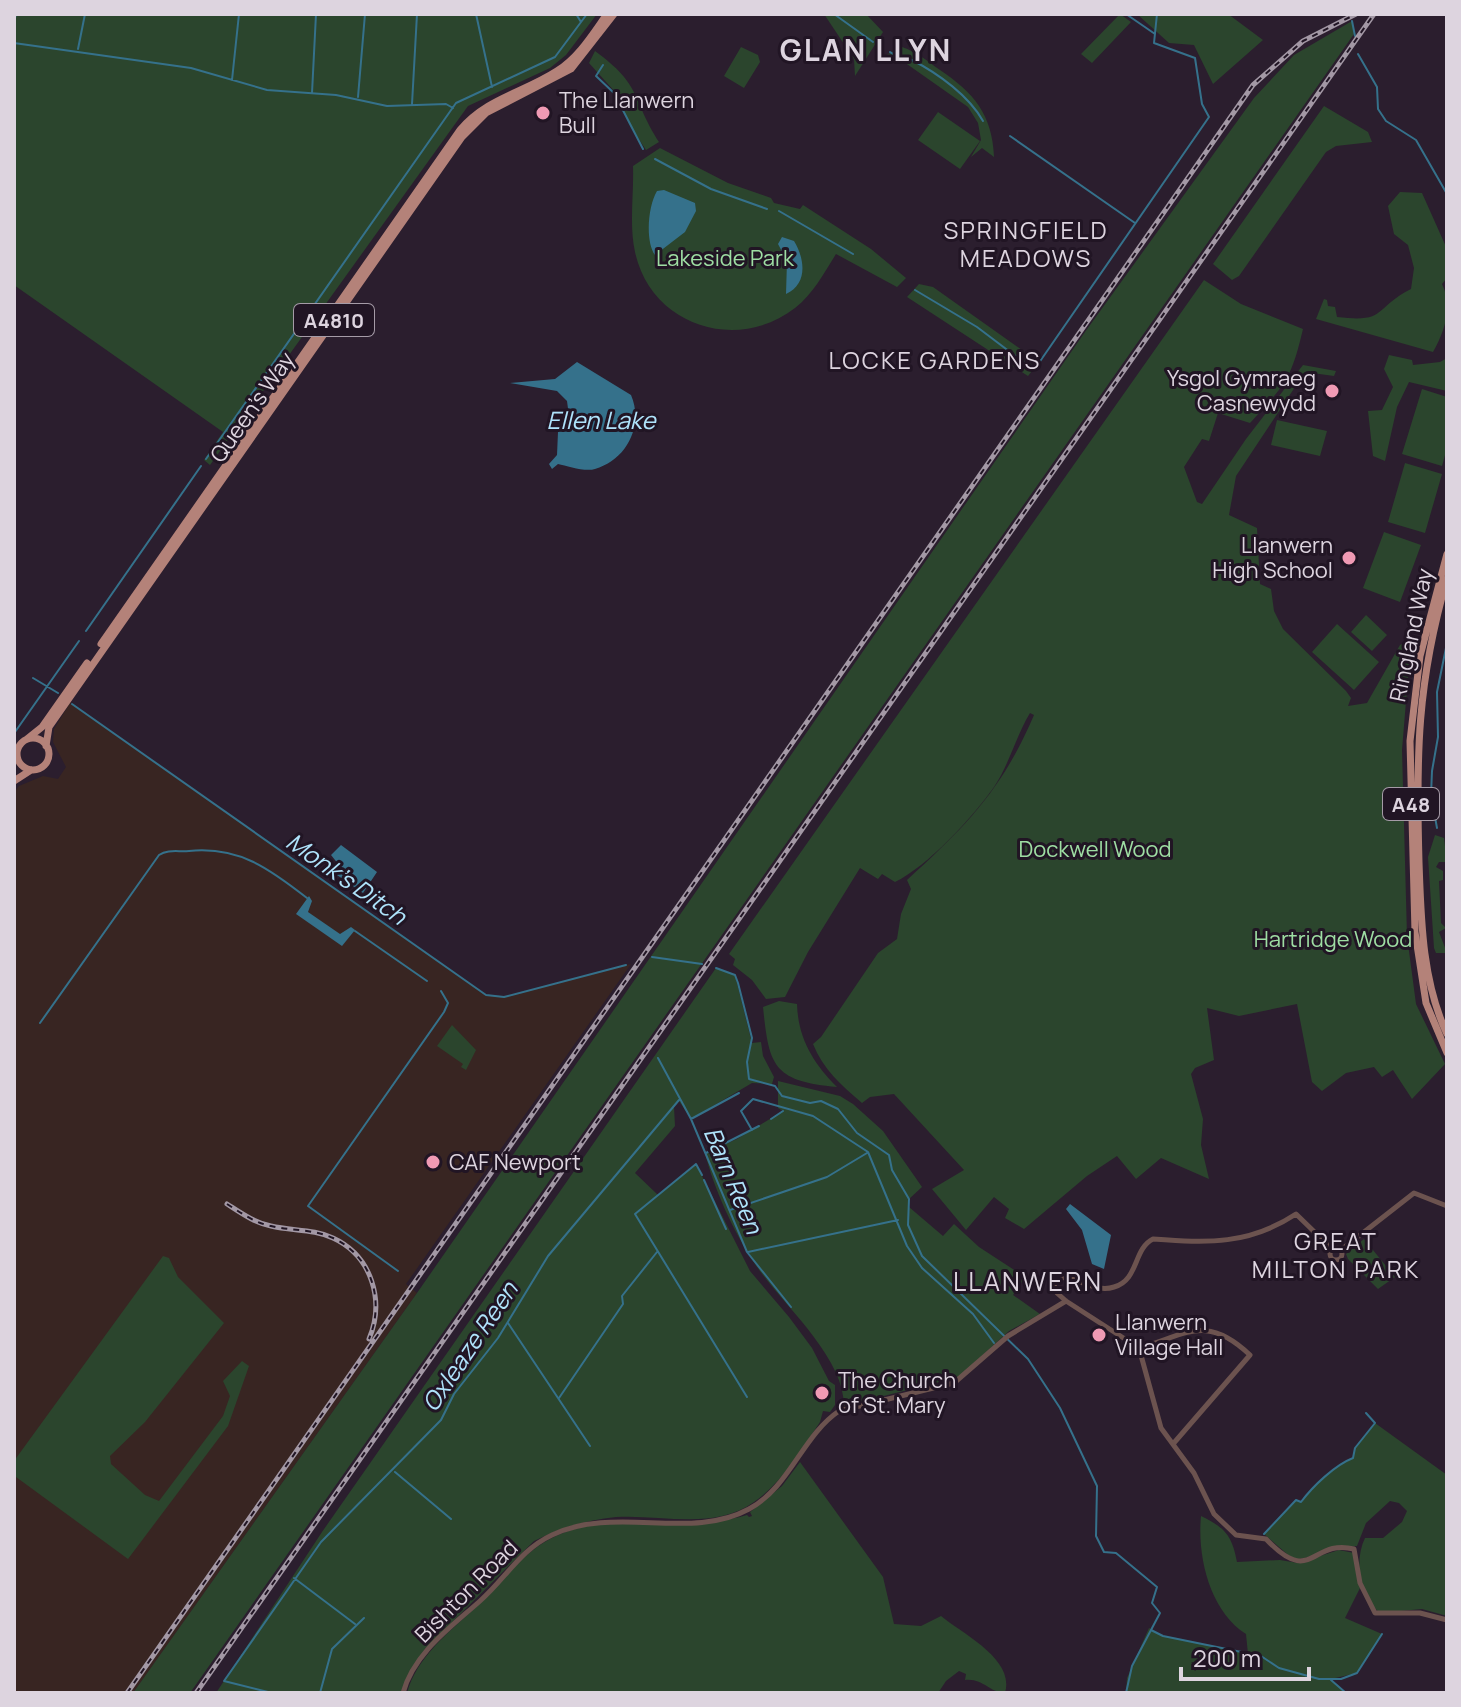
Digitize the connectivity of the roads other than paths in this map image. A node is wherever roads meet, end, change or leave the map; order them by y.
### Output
1 (607, 14) edge
2 (614, 14) edge
3 (1447, 554) edge
4 (1447, 579) edge
5 (27, 739) junction
6 (46, 746) junction
7 (18, 759) junction
8 (33, 769) junction
9 (14, 771) edge
10 (14, 781) edge
11 (1447, 1034) edge
12 (1447, 1053) edge
13 (1447, 1206) edge
14 (1332, 1249) junction
15 (1341, 1250) junction
16 (1066, 1301) junction
17 (1139, 1348) junction
18 (1173, 1444) junction
19 (1447, 1620) edge
20 (403, 1693) edge

1 - 5 main road, Queen's Way / A4810
2 - 6 main road, Queen's Way / A4810
3 - 12 main road, Ringland Way / A48
4 - 11 main road, Ringland Way / A48
5 - 6 main road
5 - 7 main road, Queen's Way / A4810
6 - 8 main road, Queen's Way / A4810
7 - 8 main road
7 - 9 main road, Queen's Way / A4810
8 - 10 main road, Queen's Way / A4810
13 - 15 street
14 - 15 street
14 - 15 street
14 - 16 street
16 - 17 street
16 - 20 street, Bishton Road
17 - 18 street
17 - 18 street
18 - 19 street

